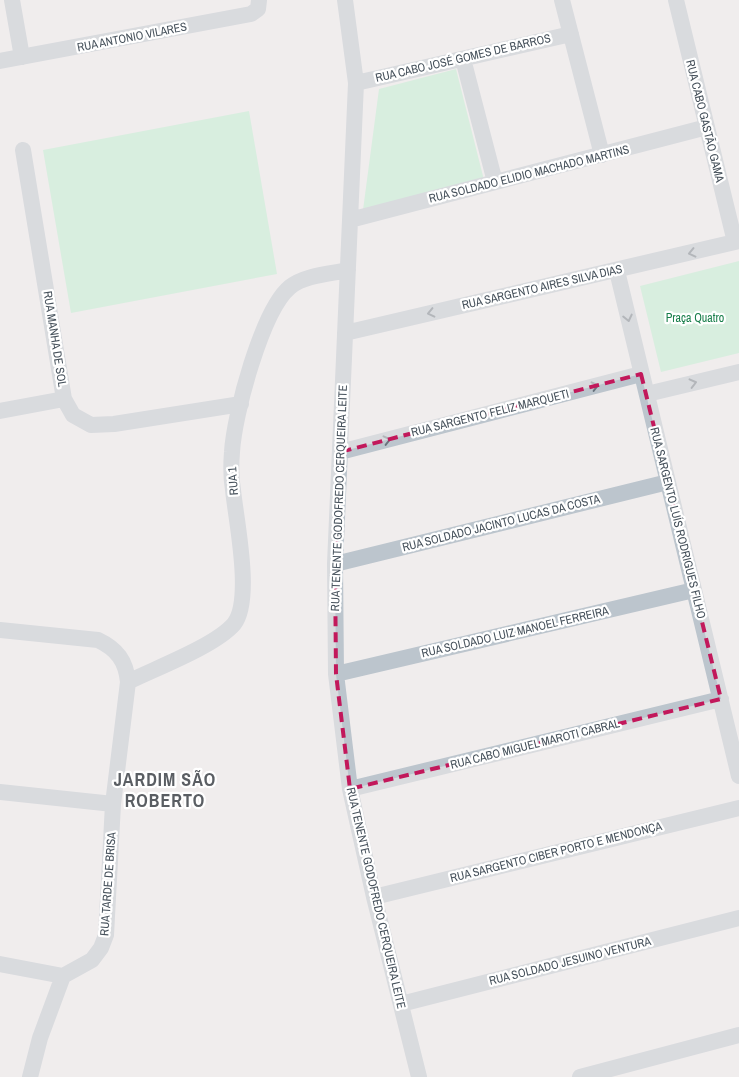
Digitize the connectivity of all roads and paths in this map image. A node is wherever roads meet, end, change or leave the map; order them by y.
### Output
1 (12, 0) edge
2 (345, 0) edge
3 (562, 0) edge
4 (678, 1) edge
5 (259, 2) edge
6 (571, 34) junction
7 (22, 58) junction
8 (463, 59) junction
9 (0, 61) edge
10 (356, 83) junction
11 (707, 127) junction
12 (23, 150) dead end
13 (602, 155) junction
14 (495, 182) junction
15 (350, 220) junction
16 (737, 242) edge
17 (348, 270) junction
18 (617, 270) junction
19 (345, 332) junction
20 (739, 372) edge
21 (641, 374) junction
22 (647, 394) junction
23 (64, 399) junction
24 (241, 404) junction
25 (0, 411) edge
26 (340, 452) junction
27 (668, 482) junction
28 (335, 564) junction
29 (694, 590) junction
30 (0, 630) edge
31 (336, 674) junction
32 (128, 682) junction
33 (721, 699) junction
34 (739, 776) edge
35 (350, 789) junction
36 (0, 792) edge
37 (113, 804) junction
38 (739, 808) edge
39 (374, 897) junction
40 (739, 918) edge
41 (0, 964) edge
42 (63, 976) junction
43 (401, 1004) junction
44 (737, 1041) edge
45 (30, 1077) edge
46 (419, 1077) edge
47 (580, 1077) edge

1 - 7 street
2 - 10 street, RUA TENENTE GODOFREDO CERQUEIRA LEITE
3 - 6 street
4 - 11 street, RUA CABO GASTÃO GAMA
5 - 7 street, RUA ANTONIO VILARES
6 - 8 street, RUA CABO JOSÉ GOMES DE BARROS
6 - 13 street
7 - 9 street, RUA ANTONIO VILARES
8 - 10 street, RUA CABO JOSÉ GOMES DE BARROS
8 - 14 street
10 - 15 street, RUA TENENTE GODOFREDO CERQUEIRA LEITE
11 - 13 street, RUA SOLDADO ELIDIO MACHADO MARTINS
11 - 16 street, RUA CABO GASTÃO GAMA
12 - 23 street, RUA MANHA DE SOL
13 - 14 street, RUA SOLDADO ELIDIO MACHADO MARTINS
14 - 15 street, RUA SOLDADO ELIDIO MACHADO MARTINS
15 - 17 street, RUA TENENTE GODOFREDO CERQUEIRA LEITE
16 -> 18 street, RUA SARGENTO AIRES SILVA DIAS
17 - 19 street, RUA TENENTE GODOFREDO CERQUEIRA LEITE
17 - 24 street, RUA 1
18 -> 19 street, RUA SARGENTO AIRES SILVA DIAS
18 -> 21 street, RUA SARGENTO LUÍS RODRIGUES FILHO
19 - 26 street, RUA TENENTE GODOFREDO CERQUEIRA LEITE
22 -> 20 street
21 - 22 street, RUA SARGENTO LUÍS RODRIGUES FILHO
26 -> 21 street, RUA SARGENTO FELIZ MARQUETI
22 - 27 street, RUA SARGENTO LUÍS RODRIGUES FILHO
23 - 24 street, RUA MANHA DE SOL
23 - 25 street
24 - 32 street, RUA 1
26 - 28 street, RUA TENENTE GODOFREDO CERQUEIRA LEITE
27 - 28 street, RUA SOLDADO JACINTO LUCAS DA COSTA
27 - 29 street, RUA SARGENTO LUÍS RODRIGUES FILHO
28 - 31 street, RUA TENENTE GODOFREDO CERQUEIRA LEITE
29 - 31 street, RUA SOLDADO LUIZ MANOEL FERREIRA
29 - 33 street, RUA SARGENTO LUÍS RODRIGUES FILHO
30 - 32 street, RUA TARDE DE BRISA
31 - 35 street, RUA TENENTE GODOFREDO CERQUEIRA LEITE
32 - 37 street, RUA TARDE DE BRISA
33 - 34 street, RUA SARGENTO LUÍS RODRIGUES FILHO
33 - 35 street, RUA CABO MIGUEL MAROTI CABRAL
35 - 39 street, RUA TENENTE GODOFREDO CERQUEIRA LEITE
36 - 37 street
37 - 42 street, RUA TARDE DE BRISA
38 - 39 street, RUA SARGENTO CIBER PORTO E MENDONÇA
39 - 43 street, RUA TENENTE GODOFREDO CERQUEIRA LEITE
40 - 43 street, RUA SOLDADO JESUINO VENTURA
41 - 42 street
42 - 45 street
43 - 46 street, RUA TENENTE GODOFREDO CERQUEIRA LEITE
44 - 47 street

